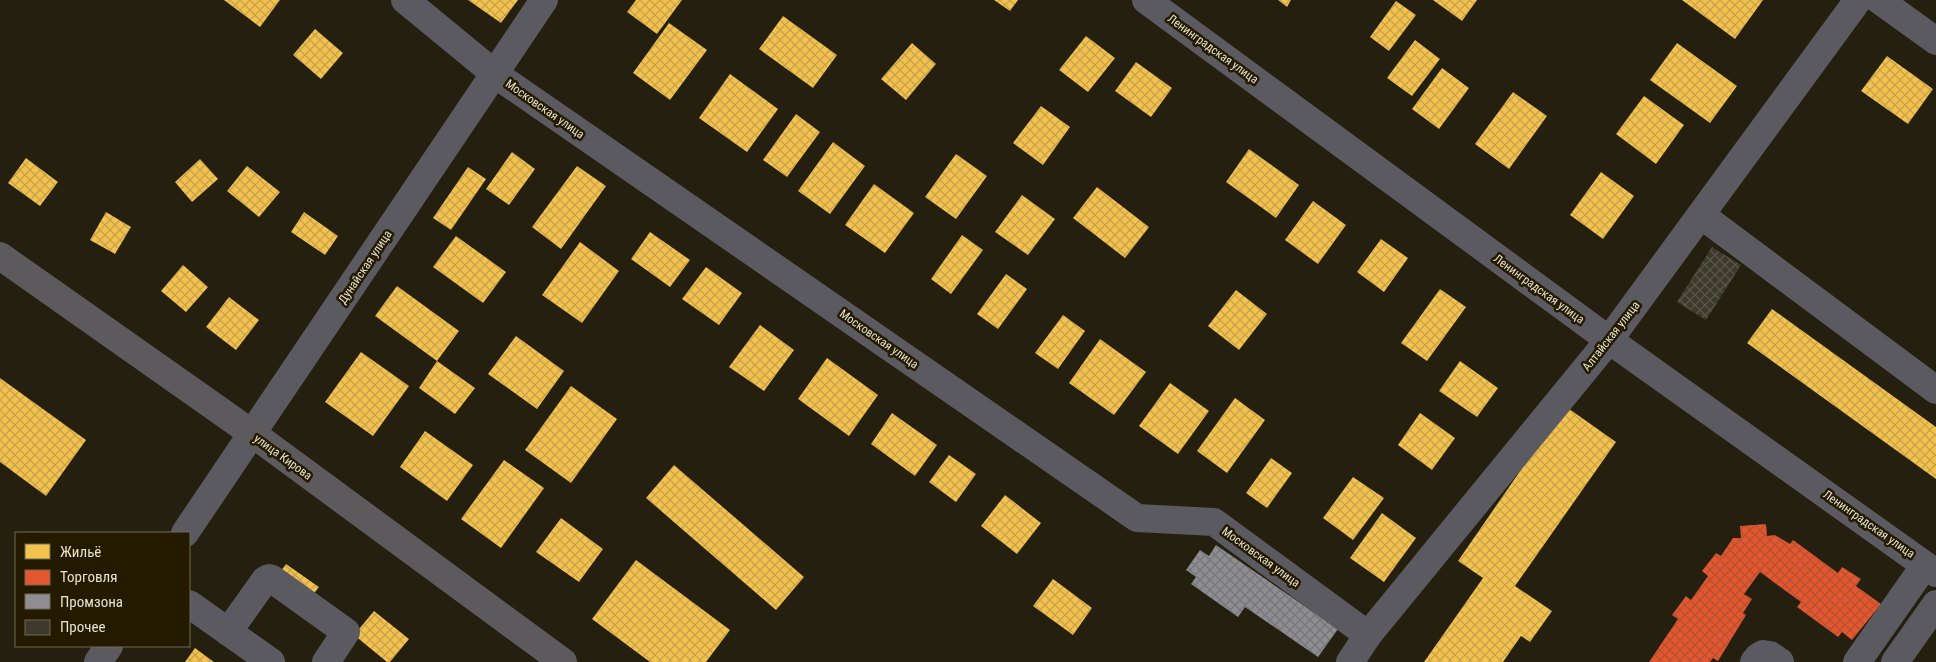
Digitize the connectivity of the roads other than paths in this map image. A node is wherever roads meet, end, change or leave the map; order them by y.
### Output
1 (405, 0) edge
2 (544, 0) edge
3 (1146, 0) edge
4 (1858, 0) edge
5 (1879, 0) edge
6 (1936, 41) edge
7 (495, 74) junction
8 (1701, 215) junction
9 (0, 256) edge
10 (1609, 340) junction
11 (1936, 390) edge
12 (253, 434) junction
13 (187, 532) edge
14 (1931, 569) edge
15 (1936, 604) edge
16 (190, 605) edge
17 (228, 632) junction
18 (1368, 636) junction
19 (108, 647) edge
20 (98, 662) edge
21 (271, 662) edge
22 (326, 662) edge
23 (563, 662) edge
24 (1350, 662) edge
25 (1754, 662) edge
26 (1780, 662) edge
27 (1857, 662) edge
28 (1895, 662) edge

1 - 7 street, Московская улица
2 - 7 street, Дунайская улица
3 - 10 street, Ленинградская улица
4 - 8 street, Алтайская улица
5 - 6 street
7 - 12 street, Дунайская улица
7 - 18 street, Московская улица
8 - 10 street, Алтайская улица
8 - 11 street
9 - 12 main road, улица Кирова
10 - 14 street, Ленинградская улица
10 - 18 street, Алтайская улица
12 - 13 street, Дунайская улица
12 - 23 main road, улица Кирова
14 - 27 street
15 - 28 street
16 - 17 street
17 - 21 street
17 - 22 street
18 - 24 street, Алтайская улица
19 - 20 street
25 - 26 street

